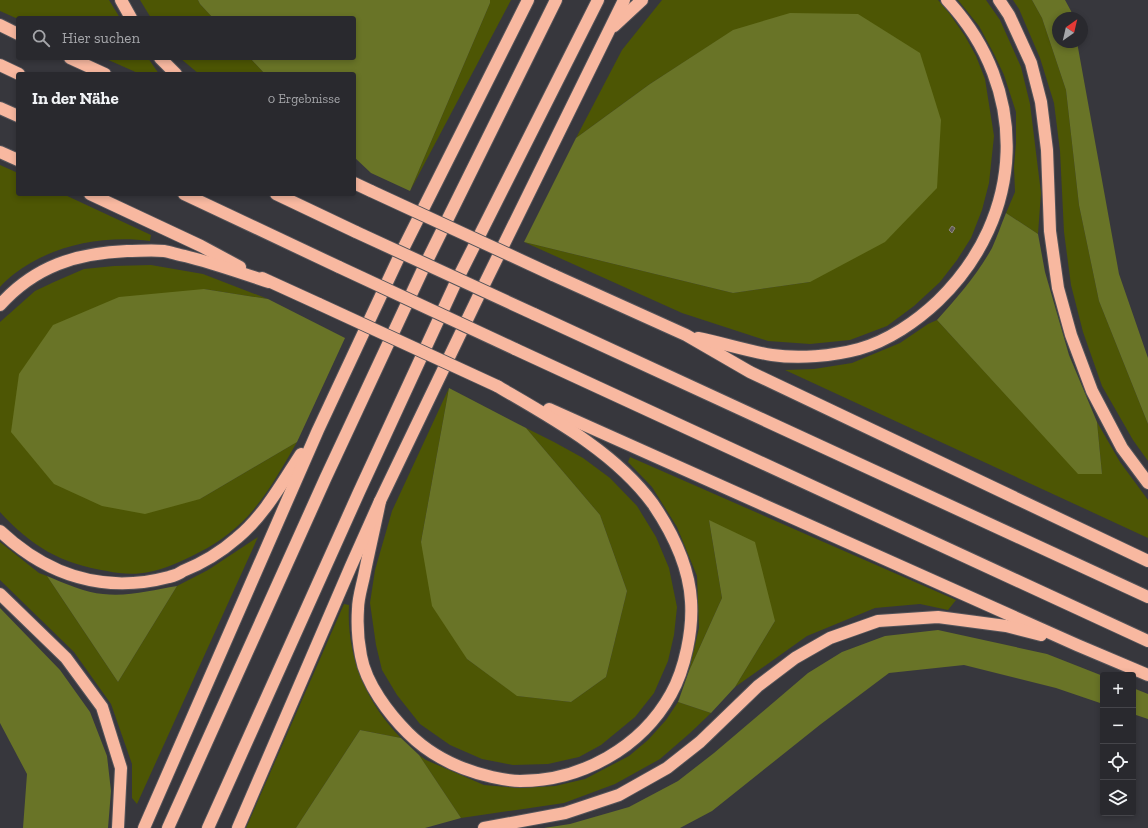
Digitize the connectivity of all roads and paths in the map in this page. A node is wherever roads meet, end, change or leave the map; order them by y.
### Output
1 (120, 0) edge
2 (528, 0) edge
3 (556, 0) edge
4 (598, 0) edge
5 (624, 0) edge
6 (642, 0) edge
7 (947, 0) edge
8 (999, 0) edge
9 (130, 16) edge
10 (0, 25) edge
11 (608, 32) junction
12 (16, 33) edge
13 (74, 60) edge
14 (162, 60) edge
15 (0, 65) edge
16 (101, 72) edge
17 (174, 72) edge
18 (16, 73) edge
19 (0, 108) edge
20 (16, 115) edge
21 (0, 152) edge
22 (16, 159) edge
23 (356, 184) edge
24 (94, 196) edge
25 (188, 196) edge
26 (280, 196) edge
27 (269, 282) junction
28 (0, 305) edge
29 (686, 335) junction
30 (497, 386) junction
31 (318, 430) junction
32 (1148, 483) edge
33 (380, 501) junction
34 (0, 531) edge
35 (1148, 561) edge
36 (0, 594) edge
37 (1148, 597) edge
38 (1148, 641) edge
39 (1077, 645) junction
40 (1148, 675) edge
41 (118, 828) edge
42 (144, 828) edge
43 (168, 828) edge
44 (208, 828) edge
45 (238, 828) edge
46 (484, 828) edge

1 - 9 highway
2 - 31 highway
3 - 43 highway
4 - 44 highway
5 - 11 highway
6 - 11 highway
7 - 29 highway
8 - 32 highway
10 - 12 highway
11 - 33 highway
13 - 16 highway
14 - 17 highway
15 - 18 highway
19 - 20 highway
21 - 22 highway
23 - 29 highway, bridge
24 - 27 highway
25 - 38 highway, bridge
26 - 37 highway, bridge
27 - 28 highway
27 - 30 highway, bridge
29 - 35 highway
30 - 33 highway
30 - 39 highway
31 - 34 highway
31 - 42 highway
33 - 45 highway
36 - 41 highway
39 - 40 highway
39 - 46 highway

